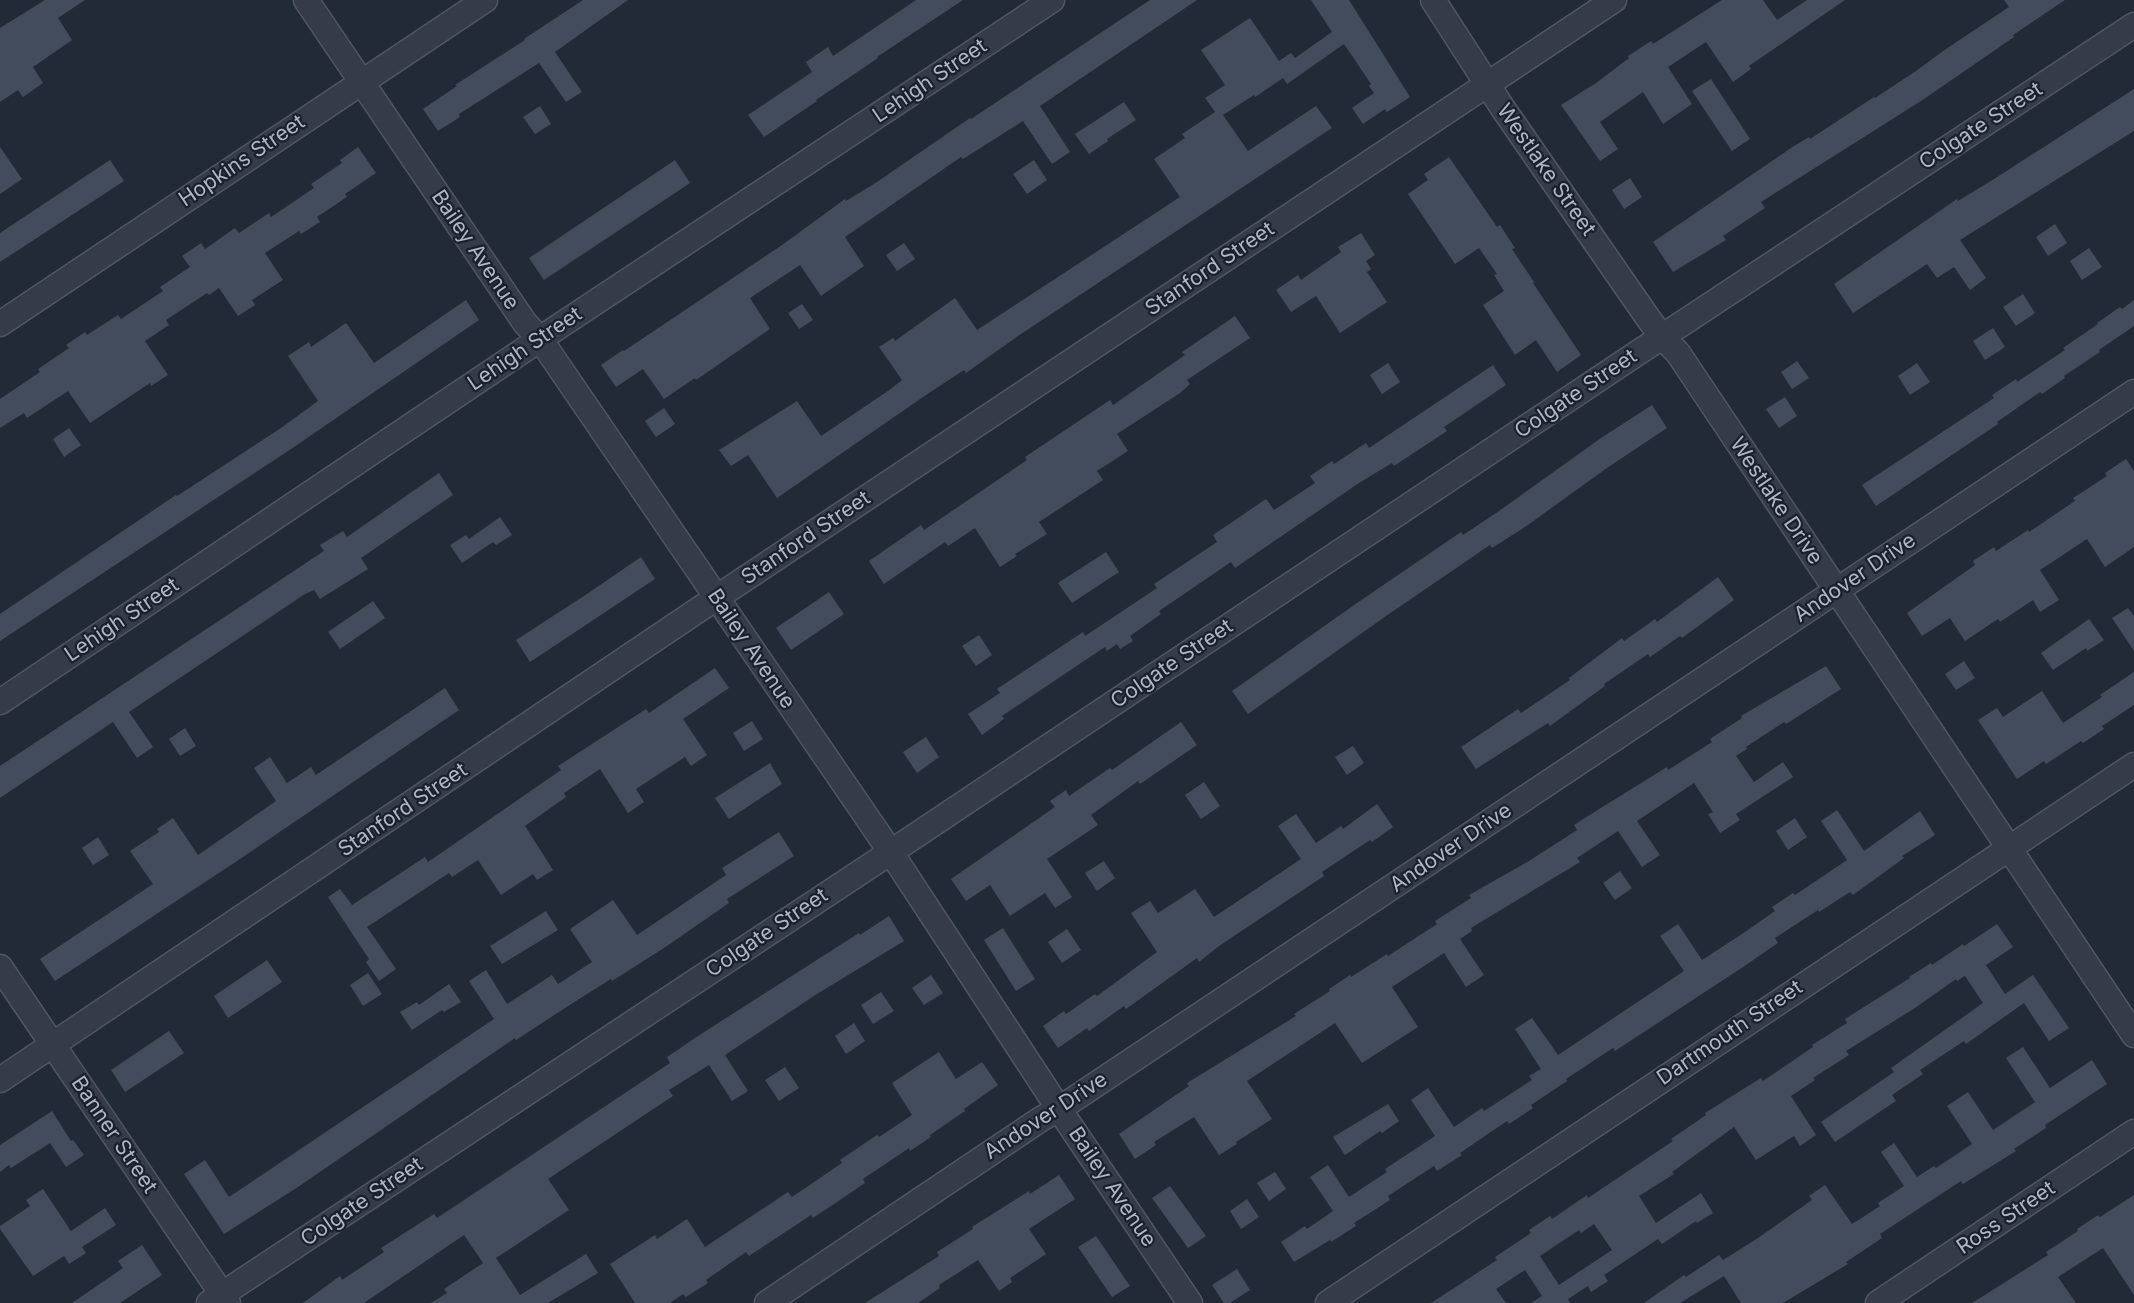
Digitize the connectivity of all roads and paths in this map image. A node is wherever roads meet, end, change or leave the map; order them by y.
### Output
1 (306, 0) edge
2 (485, 0) edge
3 (1052, 0) edge
4 (1433, 0) edge
5 (1614, 0) edge
6 (2134, 26) edge
7 (361, 82) junction
8 (1487, 83) junction
9 (0, 324) edge
10 (1662, 337) junction
11 (540, 339) junction
12 (2134, 392) edge
13 (1837, 592) junction
14 (716, 598) junction
15 (0, 702) edge
16 (2134, 765) edge
17 (2008, 847) junction
18 (890, 851) junction
19 (0, 967) edge
20 (2134, 1035) edge
21 (53, 1045) junction
22 (0, 1080) edge
23 (1059, 1109) junction
24 (2134, 1132) edge
25 (220, 1300) edge
26 (767, 1303) edge
27 (1190, 1303) edge
28 (1328, 1303) edge
29 (1878, 1303) edge

1 - 7 street, Bailey Avenue
2 - 7 street, Hopkins Street
3 - 11 street, Lehigh Street
4 - 8 street, Westlake Street
5 - 8 street, Stanford Street
6 - 10 street, Colgate Street
7 - 9 street, Hopkins Street
7 - 11 street, Bailey Avenue
8 - 10 street, Westlake Street
8 - 14 street, Stanford Street
10 - 13 street, Westlake Drive
10 - 18 street, Colgate Street
11 - 14 street, Bailey Avenue
11 - 15 street, Lehigh Street
12 - 13 street, Andover Drive
13 - 17 street, Westlake Drive
13 - 23 street, Andover Drive
14 - 18 street, Bailey Avenue
14 - 21 street, Stanford Street
16 - 17 street, Dartmouth Street
17 - 20 street, Westlake Drive
17 - 28 street, Dartmouth Street
18 - 23 street, Bailey Avenue
18 - 25 street, Colgate Street
19 - 21 street, Banner Street
21 - 22 street, Stanford Street
21 - 25 street, Banner Street
23 - 26 street, Andover Drive
23 - 27 street, Bailey Avenue
24 - 29 street, Ross Street

